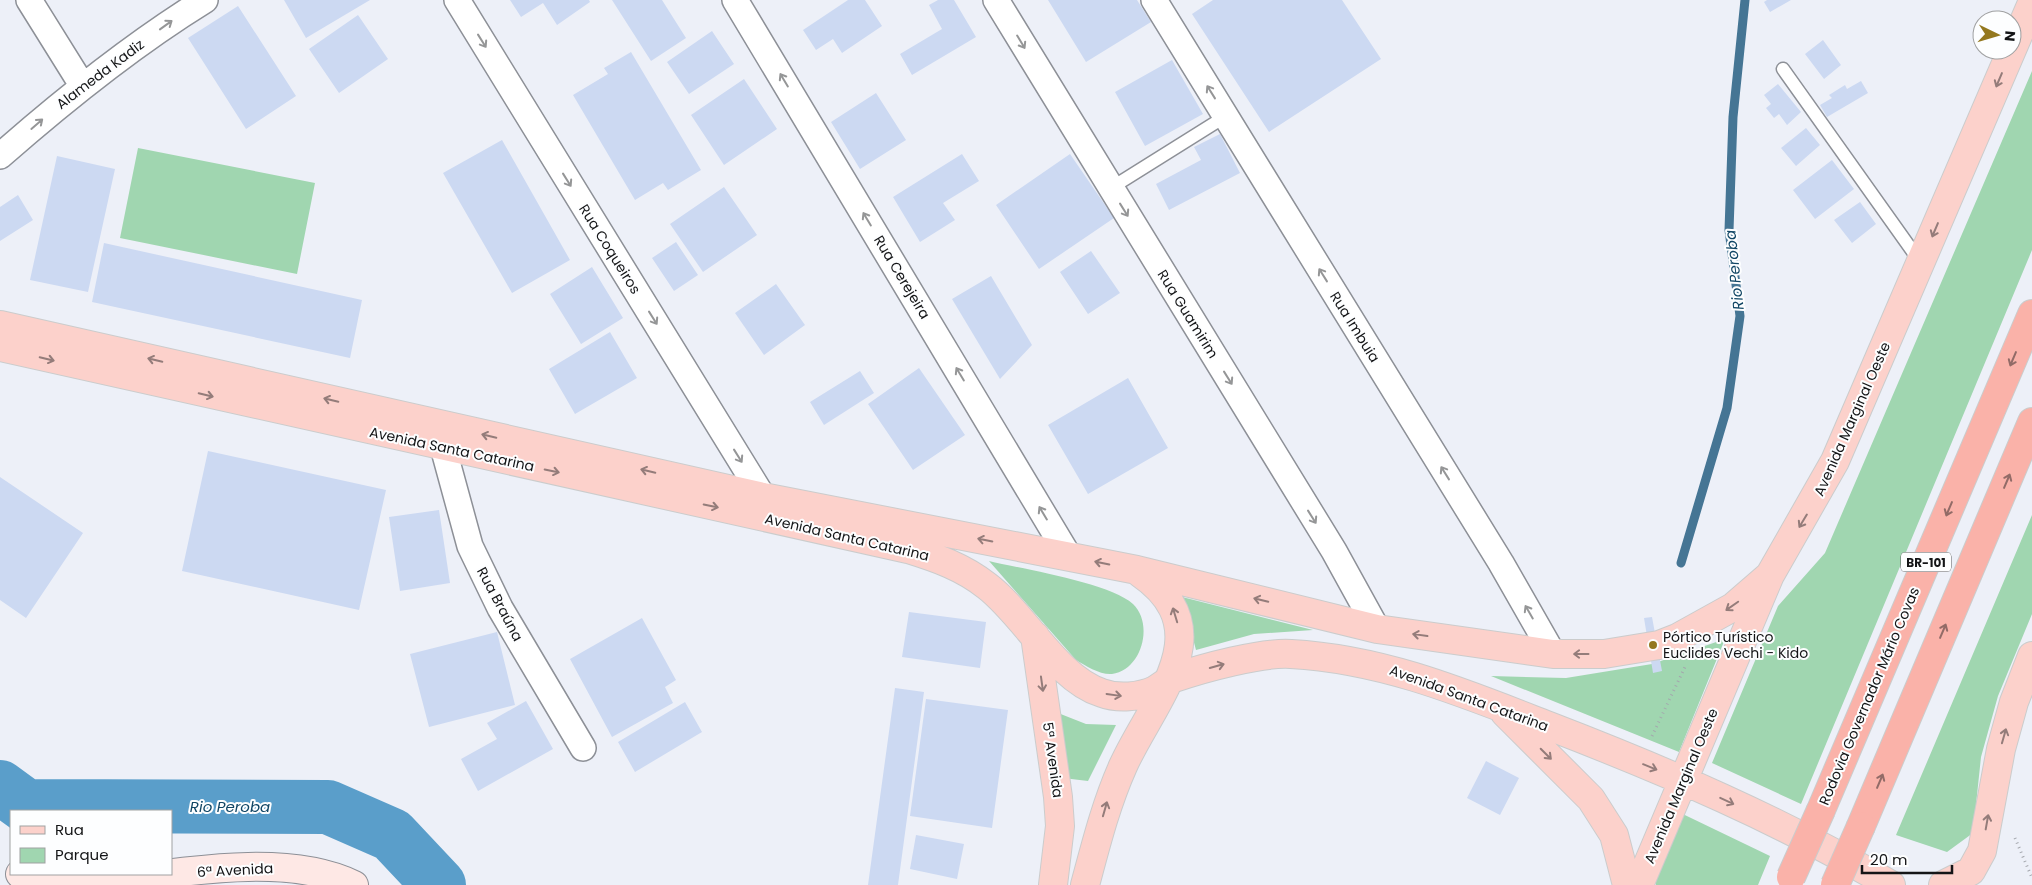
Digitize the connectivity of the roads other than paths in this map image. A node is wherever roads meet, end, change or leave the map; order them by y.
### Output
1 (29, 0) edge
2 (205, 0) edge
3 (456, 0) edge
4 (735, 0) edge
5 (996, 0) edge
6 (1154, 0) edge
7 (2032, 4) edge
8 (1783, 69) dead end
9 (82, 85) junction
10 (1226, 116) junction
11 (0, 156) edge
12 (1111, 188) junction
13 (1921, 263) junction
14 (2032, 314) edge
15 (0, 325) edge
16 (0, 347) edge
17 (2032, 422) edge
18 (443, 447) junction
19 (763, 497) junction
20 (1068, 555) junction
21 (1137, 570) junction
22 (1770, 575) junction
23 (1377, 629) junction
24 (1035, 636) junction
25 (1554, 654) junction
26 (2032, 656) edge
27 (1170, 680) junction
28 (1499, 706) junction
29 (583, 748) dead end
30 (1683, 781) junction
31 (22, 875) edge
32 (168, 875) edge
33 (172, 875) edge
34 (1789, 881) edge
35 (68, 885) edge
36 (84, 885) edge
37 (354, 885) edge
38 (1053, 885) edge
39 (1086, 885) edge
40 (1627, 885) edge
41 (1639, 885) edge
42 (1835, 885) edge
43 (1891, 885) edge
44 (1943, 885) edge

1 - 9 street
9 -> 2 street, Alameda Kadiz
3 -> 19 street, Rua Coqueiros
20 -> 4 street, Rua Cerejeira
5 -> 12 street, Rua Guamirim
10 -> 6 street, Rua Imbuia
7 -> 13 main road, Avenida Marginal Oeste
8 - 13 lane
11 -> 9 street, Alameda Kadiz
10 - 12 lane
25 -> 10 street, Rua Imbuia
12 -> 23 street, Rua Guamirim
13 -> 22 main road, Avenida Marginal Oeste
14 -> 34 highway, Rodovia Governador Mário Covas / BR-101, bridge
19 -> 15 main road, Avenida Santa Catarina
16 -> 18 main road, Avenida Santa Catarina
42 -> 17 highway, BR-101, bridge
18 -> 24 main road, Avenida Santa Catarina
18 - 29 street, Rua Braúna
20 -> 19 main road, Avenida Santa Catarina
21 -> 20 main road, Avenida Santa Catarina
23 -> 21 main road, Avenida Santa Catarina
27 -> 21 main road
22 -> 25 main road, Avenida Santa Catarina
22 - 30 main road, Avenida Marginal Oeste
25 -> 23 main road, Avenida Santa Catarina
24 -> 27 main road, Avenida Santa Catarina
24 -> 38 main road, 5ª Avenida
44 -> 26 main road
27 -> 28 main road, Avenida Santa Catarina
39 -> 27 main road
28 -> 30 main road, Avenida Santa Catarina
28 -> 40 main road
30 - 41 main road, Avenida Marginal Oeste
30 -> 43 main road, Avenida Santa Catarina
31 - 35 street
32 - 36 street, 6ª Avenida
33 - 37 street, 6ª Avenida

